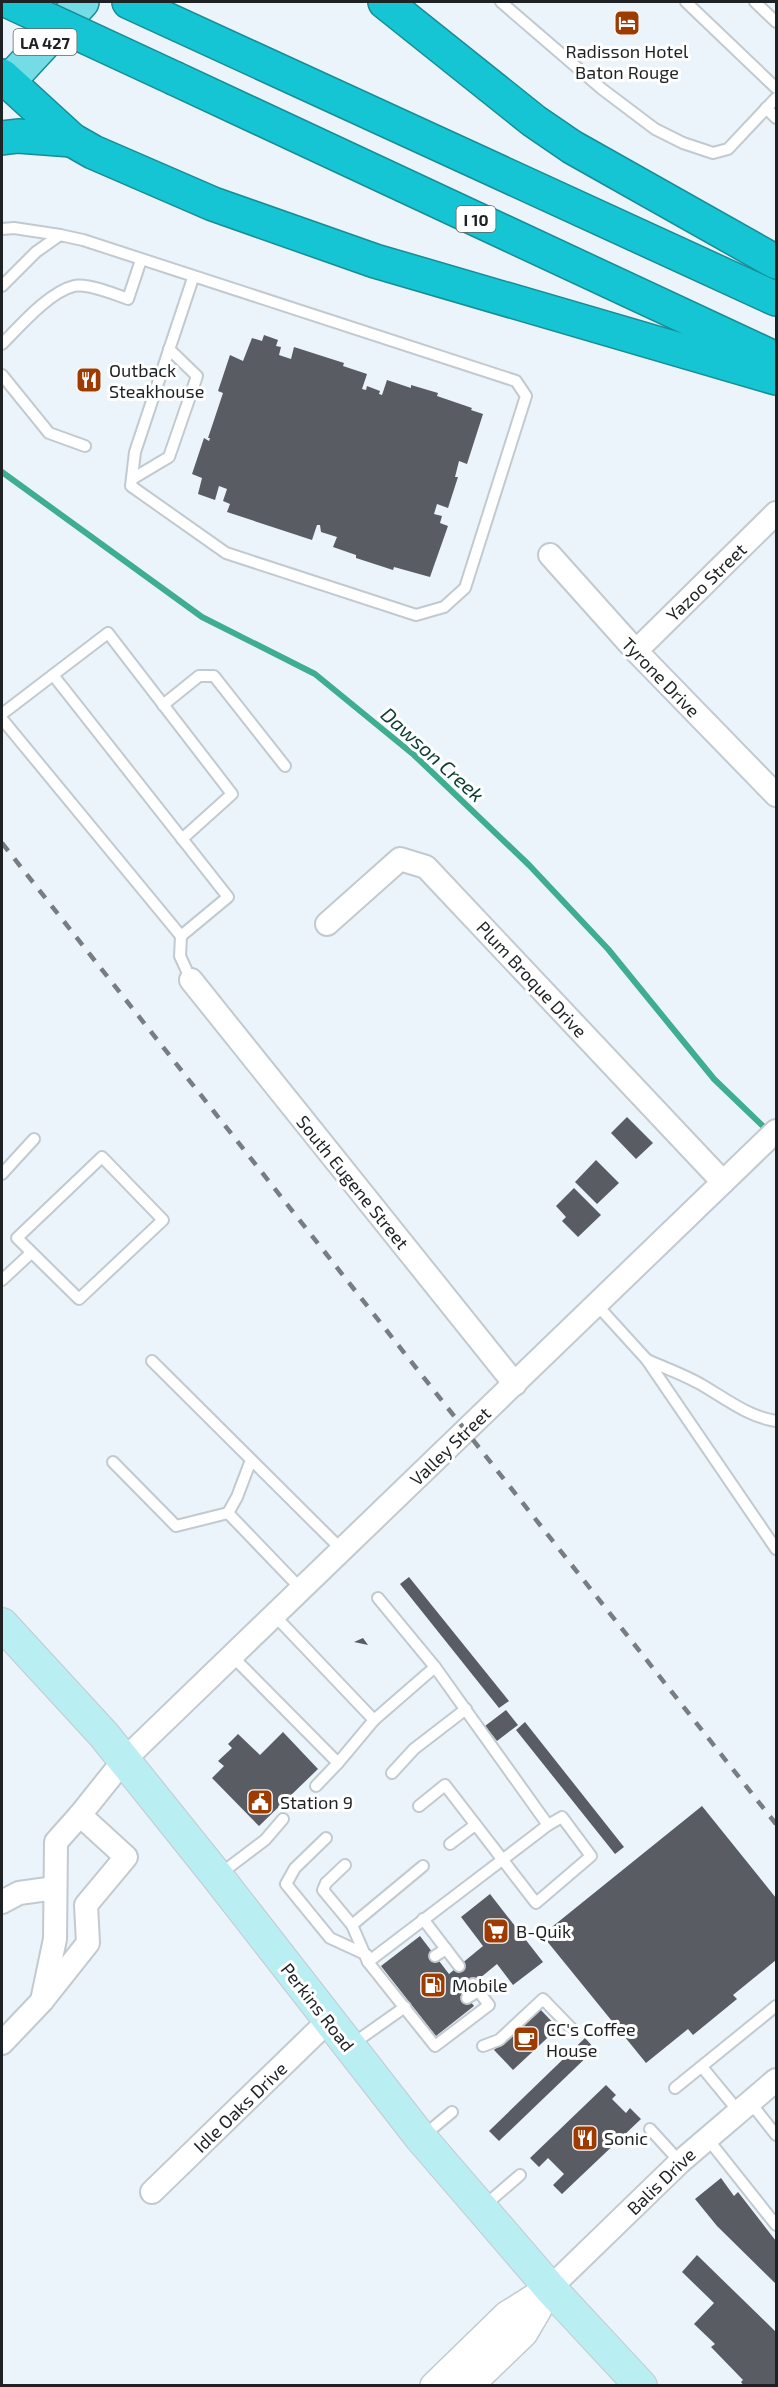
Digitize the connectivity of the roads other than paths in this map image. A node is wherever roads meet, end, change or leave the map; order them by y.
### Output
1 (11, 2) edge
2 (82, 2) edge
3 (129, 2) edge
4 (501, 2) edge
5 (686, 2) edge
6 (755, 2) edge
7 (396, 7) edge
8 (2, 14) edge
9 (777, 22) edge
10 (4, 82) edge
11 (777, 88) edge
12 (777, 98) edge
13 (766, 108) junction
14 (777, 118) edge
15 (2, 138) edge
16 (72, 140) junction
17 (2, 229) edge
18 (60, 235) junction
19 (141, 260) junction
20 (777, 262) edge
21 (193, 278) junction
22 (2, 286) edge
23 (777, 299) edge
24 (2, 344) edge
25 (170, 349) junction
26 (777, 358) edge
27 (2, 375) edge
28 (777, 378) edge
29 (85, 446) dead end
30 (132, 479) junction
31 (777, 513) edge
32 (550, 555) dead end
33 (636, 651) junction
34 (53, 675) junction
35 (163, 705) junction
36 (2, 714) edge
37 (2, 719) edge
38 (285, 766) dead end
39 (777, 795) edge
40 (182, 839) junction
41 (327, 924) dead end
42 (181, 936) junction
43 (191, 980) joint
44 (777, 1131) edge
45 (34, 1139) dead end
46 (2, 1174) edge
47 (724, 1181) junction
48 (31, 1253) junction
49 (2, 1280) edge
50 (597, 1305) junction
51 (647, 1360) junction
52 (152, 1361) dead end
53 (515, 1384) junction
54 (777, 1421) edge
55 (251, 1460) junction
56 (113, 1462) dead end
57 (228, 1513) junction
58 (777, 1549) edge
59 (343, 1550) junction
60 (303, 1590) junction
61 (378, 1598) dead end
62 (275, 1616) junction
63 (2, 1624) edge
64 (233, 1657) junction
65 (435, 1667) junction
66 (466, 1709) junction
67 (374, 1720) junction
68 (124, 1760) junction
69 (338, 1763) junction
70 (392, 1773) dead end
71 (316, 1786) dead end
72 (419, 1806) dead end
73 (80, 1815) junction
74 (283, 1820) dead end
75 (476, 1825) junction
76 (548, 1825) junction
77 (326, 1838) dead end
78 (450, 1844) dead end
79 (501, 1859) junction
80 (345, 1865) dead end
81 (423, 1866) dead end
82 (218, 1876) junction
83 (55, 1888) junction
84 (2, 1902) edge
85 (423, 1919) junction
86 (352, 1925) junction
87 (446, 1949) junction
88 (435, 1956) dead end
89 (368, 1958) junction
90 (459, 1966) dead end
91 (467, 1998) dead end
92 (42, 2001) junction
93 (777, 2006) edge
94 (405, 2007) junction
95 (328, 2021) junction
96 (573, 2030) dead end
97 (2, 2043) edge
98 (349, 2046) junction
99 (483, 2046) dead end
100 (702, 2067) junction
101 (777, 2080) edge
102 (675, 2088) dead end
103 (745, 2107) junction
104 (452, 2112) dead end
105 (650, 2129) dead end
106 (777, 2135) edge
107 (421, 2138) junction
108 (707, 2138) junction
109 (680, 2162) junction
110 (520, 2175) dead end
111 (152, 2192) dead end
112 (481, 2208) junction
113 (777, 2225) edge
114 (550, 2288) junction
115 (434, 2385) edge
116 (469, 2385) edge
117 (641, 2385) edge

1 - 8 main road, LA 427
1 - 26 highway, I 10, bridge
2 - 10 main road, LA 427
3 - 23 highway
4 - 13 lane
5 - 11 lane
6 - 9 lane
7 - 20 highway
10 - 16 highway
12 - 13 lane
13 - 14 lane
15 - 16 highway
16 - 28 highway
17 - 18 lane
18 - 19 lane
18 - 22 lane
19 - 21 lane
19 - 24 lane
21 - 25 lane
21 - 30 lane
25 - 30 lane
25 - 30 lane
27 - 29 lane
31 - 33 street, Yazoo Street
32 - 33 street, Tyrone Drive
33 - 39 street, Tyrone Drive
34 - 35 lane
34 - 36 lane
34 - 40 lane
35 - 38 lane
35 - 40 lane
37 - 42 lane
40 - 42 lane
41 - 47 street, Plum Broque Drive
42 - 43 lane
43 - 53 street, South Eugene Street
44 - 47 street, Valley Street
45 - 46 lane
47 - 50 street, Valley Street
48 - 48 lane
48 - 49 lane
50 - 51 lane
50 - 53 street, Valley Street
51 - 54 lane
51 - 58 lane
52 - 55 lane
53 - 59 street, Valley Street
55 - 57 lane
55 - 59 lane
56 - 57 lane
57 - 60 lane
59 - 60 street, Valley Street
60 - 62 street, Valley Street
61 - 65 lane
62 - 64 street, Valley Street
62 - 67 lane
63 - 68 main road, Perkins Road
64 - 68 street, Valley Street
64 - 69 lane
65 - 66 lane
65 - 67 lane
66 - 70 lane
66 - 76 lane
67 - 69 lane
68 - 73 street, Valley Street
68 - 82 main road, Perkins Road
69 - 71 lane
72 - 75 lane
73 - 83 street, Valley Street
73 - 92 street
74 - 82 lane
75 - 78 lane
75 - 79 lane
76 - 79 lane
76 - 79 lane
77 - 89 lane
79 - 85 lane
80 - 86 lane
81 - 86 lane
82 - 95 main road, Perkins Road
83 - 84 street
83 - 92 street, Valley Street
85 - 87 lane
85 - 89 lane
86 - 89 lane
87 - 88 lane
87 - 90 lane
89 - 94 lane
91 - 94 lane
92 - 97 street
93 - 100 lane
94 - 98 lane
95 - 98 main road, Perkins Road
95 - 111 street, Idle Oaks Drive
96 - 99 lane
98 - 107 main road, Perkins Road
100 - 102 lane
100 - 103 lane
101 - 103 street, Balis Drive
103 - 106 lane
103 - 108 street, Balis Drive
104 - 107 lane
105 - 109 lane
107 - 112 main road, Perkins Road
108 - 109 street, Balis Drive
108 - 113 lane
109 - 114 street, Balis Drive
110 - 112 lane
112 - 114 main road, Perkins Road
114 - 115 street
114 - 116 street
114 - 117 main road, Perkins Road

